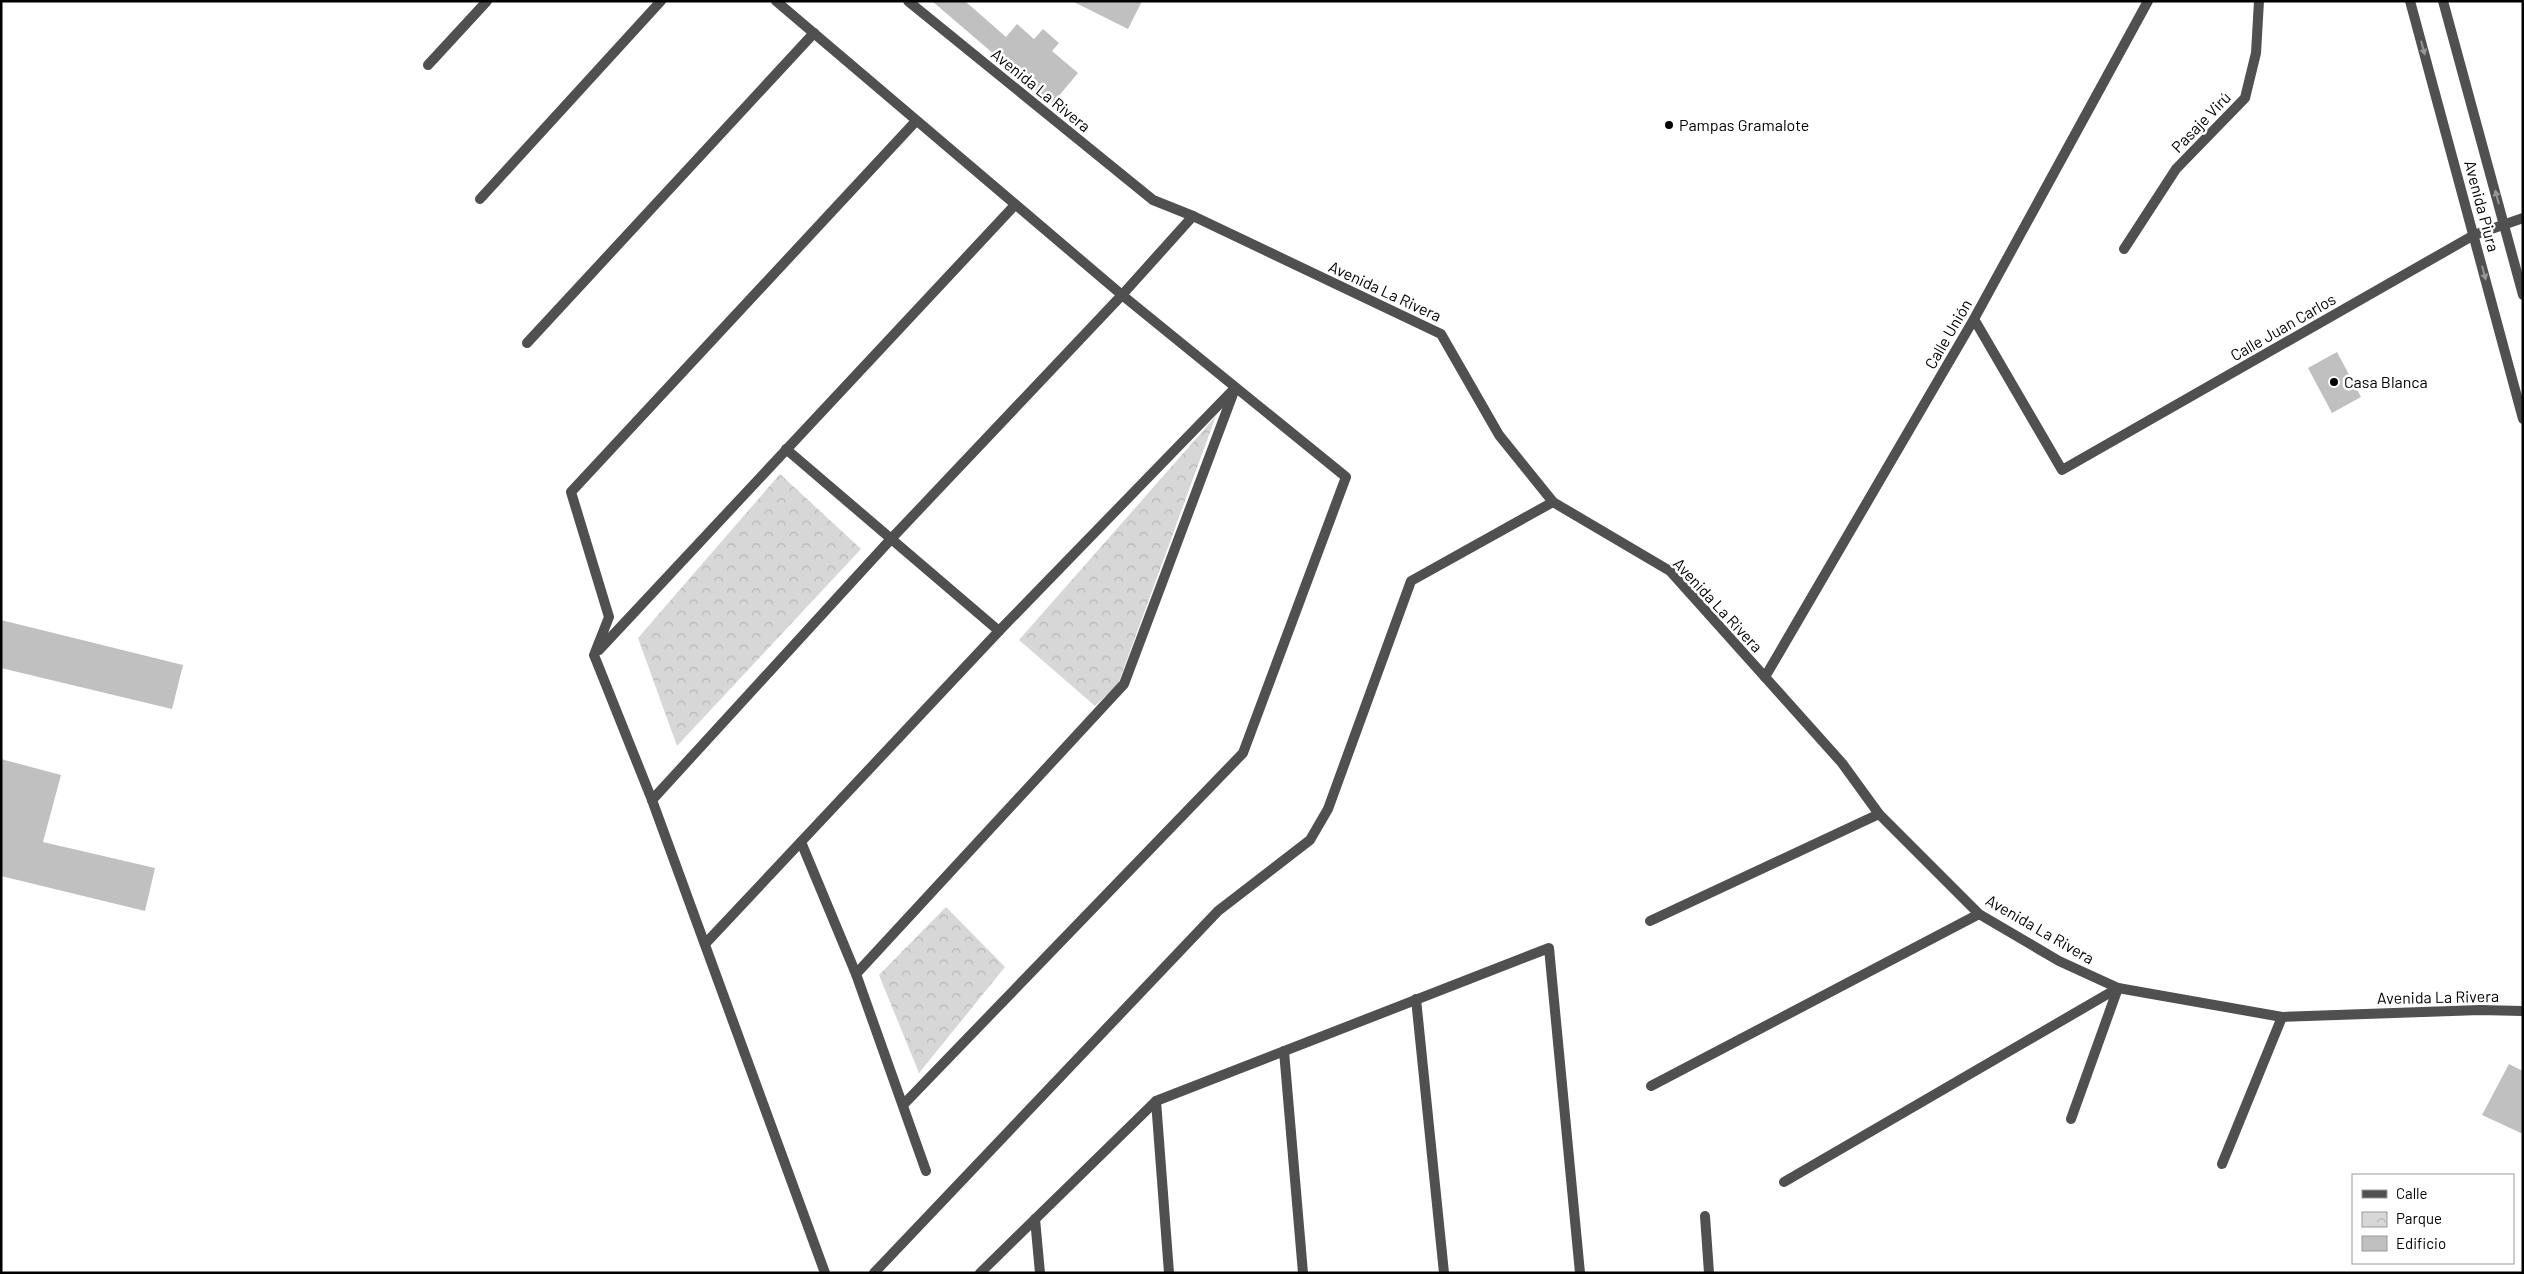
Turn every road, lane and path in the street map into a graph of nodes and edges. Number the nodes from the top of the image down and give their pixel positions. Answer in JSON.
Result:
{"nodes":[{"id":1,"x":487,"y":1,"type":"edge"},
{"id":2,"x":661,"y":1,"type":"edge"},
{"id":3,"x":776,"y":1,"type":"edge"},
{"id":4,"x":908,"y":1,"type":"edge"},
{"id":5,"x":2148,"y":1,"type":"edge"},
{"id":6,"x":2259,"y":1,"type":"edge"},
{"id":7,"x":2410,"y":1,"type":"edge"},
{"id":8,"x":2444,"y":1,"type":"edge"},
{"id":9,"x":814,"y":33,"type":"junction"},
{"id":10,"x":428,"y":65,"type":"dead end"},
{"id":11,"x":916,"y":121,"type":"junction"},
{"id":12,"x":480,"y":199,"type":"dead end"},
{"id":13,"x":1015,"y":205,"type":"junction"},
{"id":14,"x":1193,"y":216,"type":"junction"},
{"id":15,"x":2523,"y":218,"type":"edge"},
{"id":16,"x":2504,"y":224,"type":"junction"},
{"id":17,"x":2474,"y":235,"type":"junction"},
{"id":18,"x":2124,"y":249,"type":"dead end"},
{"id":19,"x":1122,"y":295,"type":"junction"},
{"id":20,"x":2523,"y":295,"type":"edge"},
{"id":21,"x":1974,"y":319,"type":"junction"},
{"id":22,"x":527,"y":343,"type":"dead end"},
{"id":23,"x":1235,"y":388,"type":"junction"},
{"id":24,"x":2523,"y":419,"type":"edge"},
{"id":25,"x":786,"y":449,"type":"junction"},
{"id":26,"x":1553,"y":502,"type":"junction"},
{"id":27,"x":891,"y":539,"type":"junction"},
{"id":28,"x":999,"y":631,"type":"junction"},
{"id":29,"x":594,"y":655,"type":"junction"},
{"id":30,"x":1765,"y":677,"type":"junction"},
{"id":31,"x":652,"y":800,"type":"junction"},
{"id":32,"x":1880,"y":814,"type":"junction"},
{"id":33,"x":801,"y":842,"type":"junction"},
{"id":34,"x":1979,"y":914,"type":"junction"},
{"id":35,"x":1650,"y":921,"type":"dead end"},
{"id":36,"x":705,"y":944,"type":"junction"},
{"id":37,"x":856,"y":974,"type":"junction"},
{"id":38,"x":2118,"y":988,"type":"junction"},
{"id":39,"x":1416,"y":1000,"type":"junction"},
{"id":40,"x":2523,"y":1012,"type":"edge"},
{"id":41,"x":2282,"y":1017,"type":"junction"},
{"id":42,"x":1284,"y":1051,"type":"junction"},
{"id":43,"x":1651,"y":1086,"type":"dead end"},
{"id":44,"x":1156,"y":1101,"type":"junction"},
{"id":45,"x":903,"y":1105,"type":"junction"},
{"id":46,"x":2071,"y":1119,"type":"dead end"},
{"id":47,"x":2222,"y":1164,"type":"dead end"},
{"id":48,"x":926,"y":1171,"type":"dead end"},
{"id":49,"x":1784,"y":1182,"type":"dead end"},
{"id":50,"x":1705,"y":1216,"type":"dead end"},
{"id":51,"x":1035,"y":1219,"type":"junction"},
{"id":52,"x":825,"y":1273,"type":"edge"},
{"id":53,"x":874,"y":1273,"type":"edge"},
{"id":54,"x":980,"y":1273,"type":"edge"},
{"id":55,"x":1040,"y":1273,"type":"edge"},
{"id":56,"x":1169,"y":1273,"type":"edge"},
{"id":57,"x":1303,"y":1273,"type":"edge"},
{"id":58,"x":1444,"y":1273,"type":"edge"},
{"id":59,"x":1580,"y":1273,"type":"edge"},
{"id":60,"x":1709,"y":1273,"type":"edge"}],
"edges":[{"from":1,"to":10,"type":"street"},
{"from":2,"to":12,"type":"street"},
{"from":3,"to":9,"type":"street"},
{"from":4,"to":14,"type":"street","name":"Avenida La Rivera"},
{"from":5,"to":21,"type":"street","name":"Calle Unión"},
{"from":6,"to":18,"type":"street","name":"Pasaje Virú"},
{"from":7,"to":17,"type":"street","name":"Avenida Piura","one_way":true},
{"from":16,"to":8,"type":"street","name":"Avenida Piura","one_way":true},
{"from":9,"to":11,"type":"street"},
{"from":9,"to":22,"type":"street"},
{"from":11,"to":13,"type":"street"},
{"from":11,"to":29,"type":"street"},
{"from":13,"to":19,"type":"street"},
{"from":13,"to":25,"type":"street"},
{"from":14,"to":19,"type":"street"},
{"from":14,"to":26,"type":"street","name":"Avenida La Rivera"},
{"from":15,"to":16,"type":"street","name":"Calle Juan Carlos"},
{"from":16,"to":17,"type":"street","name":"Calle Juan Carlos"},
{"from":16,"to":20,"type":"street","name":"Avenida Piura"},
{"from":17,"to":21,"type":"street","name":"Calle Juan Carlos"},
{"from":17,"to":24,"type":"street","name":"Avenida Piura","one_way":true},
{"from":19,"to":23,"type":"street"},
{"from":19,"to":27,"type":"street"},
{"from":21,"to":30,"type":"street","name":"Calle Unión"},
{"from":23,"to":28,"type":"street"},
{"from":23,"to":37,"type":"street"},
{"from":23,"to":45,"type":"street"},
{"from":25,"to":27,"type":"street"},
{"from":25,"to":29,"type":"street"},
{"from":26,"to":30,"type":"street","name":"Avenida La Rivera"},
{"from":26,"to":53,"type":"street"},
{"from":27,"to":28,"type":"street"},
{"from":27,"to":31,"type":"street"},
{"from":28,"to":33,"type":"street"},
{"from":29,"to":31,"type":"street"},
{"from":30,"to":32,"type":"street","name":"Avenida La Rivera"},
{"from":31,"to":36,"type":"street"},
{"from":32,"to":34,"type":"street","name":"Avenida La Rivera"},
{"from":32,"to":35,"type":"street"},
{"from":33,"to":36,"type":"street"},
{"from":33,"to":37,"type":"street"},
{"from":34,"to":38,"type":"street","name":"Avenida La Rivera"},
{"from":34,"to":43,"type":"street"},
{"from":36,"to":52,"type":"street"},
{"from":37,"to":45,"type":"street"},
{"from":38,"to":41,"type":"street","name":"Avenida La Rivera"},
{"from":38,"to":46,"type":"street"},
{"from":38,"to":49,"type":"street"},
{"from":39,"to":42,"type":"street"},
{"from":39,"to":58,"type":"street"},
{"from":39,"to":59,"type":"street"},
{"from":40,"to":41,"type":"street","name":"Avenida La Rivera"},
{"from":41,"to":47,"type":"street"},
{"from":42,"to":44,"type":"street"},
{"from":42,"to":57,"type":"street"},
{"from":44,"to":51,"type":"street"},
{"from":44,"to":56,"type":"street"},
{"from":45,"to":48,"type":"street"},
{"from":50,"to":60,"type":"street"},
{"from":51,"to":54,"type":"street"},
{"from":51,"to":55,"type":"street"}]}
